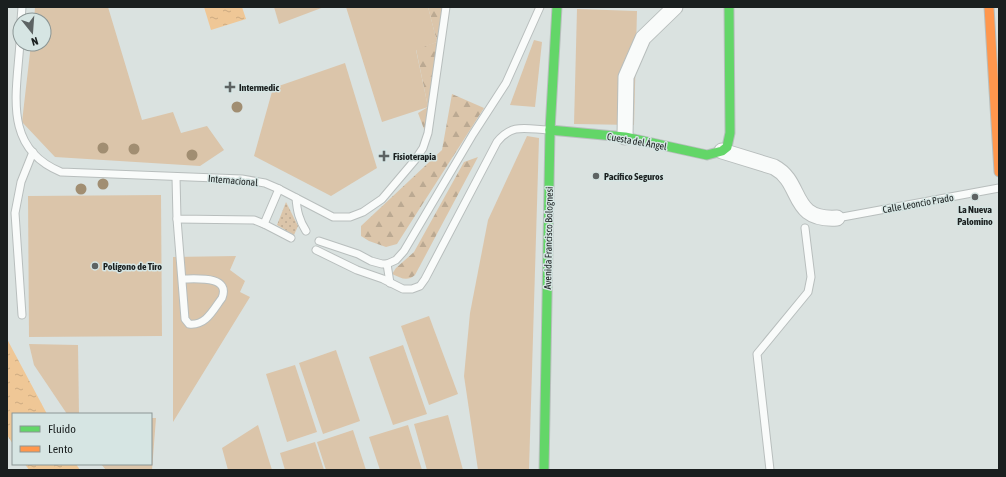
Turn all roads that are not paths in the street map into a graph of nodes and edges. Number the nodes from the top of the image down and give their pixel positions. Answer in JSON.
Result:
{"nodes":[{"id":1,"x":446,"y":7,"type":"edge"},
{"id":2,"x":540,"y":7,"type":"edge"},
{"id":3,"x":557,"y":7,"type":"edge"},
{"id":4,"x":675,"y":7,"type":"edge"},
{"id":5,"x":729,"y":7,"type":"edge"},
{"id":6,"x":989,"y":9,"type":"edge"},
{"id":7,"x":999,"y":11,"type":"edge"},
{"id":8,"x":19,"y":52,"type":"edge"},
{"id":9,"x":550,"y":130,"type":"junction"},
{"id":10,"x":625,"y":136,"type":"junction"},
{"id":11,"x":722,"y":151,"type":"junction"},
{"id":12,"x":33,"y":152,"type":"junction"},
{"id":13,"x":999,"y":172,"type":"edge"},
{"id":14,"x":176,"y":177,"type":"junction"},
{"id":15,"x":999,"y":188,"type":"edge"},
{"id":16,"x":279,"y":189,"type":"junction"},
{"id":17,"x":296,"y":198,"type":"junction"},
{"id":18,"x":837,"y":218,"type":"joint"},
{"id":19,"x":176,"y":219,"type":"junction"},
{"id":20,"x":264,"y":224,"type":"junction"},
{"id":21,"x":805,"y":228,"type":"dead end"},
{"id":22,"x":306,"y":231,"type":"dead end"},
{"id":23,"x":291,"y":238,"type":"dead end"},
{"id":24,"x":320,"y":241,"type":"dead end"},
{"id":25,"x":316,"y":250,"type":"dead end"},
{"id":26,"x":387,"y":264,"type":"junction"},
{"id":27,"x":182,"y":279,"type":"junction"},
{"id":28,"x":390,"y":283,"type":"junction"},
{"id":29,"x":22,"y":315,"type":"dead end"},
{"id":30,"x":544,"y":470,"type":"edge"},
{"id":31,"x":770,"y":470,"type":"edge"}],
"edges":[{"from":1,"to":17,"type":"lane","name":"Internacional"},
{"from":2,"to":26,"type":"lane"},
{"from":3,"to":9,"type":"street","name":"Avenida Francisco Bolognesi"},
{"from":4,"to":10,"type":"street"},
{"from":5,"to":11,"type":"street"},
{"from":6,"to":7,"type":"lane"},
{"from":6,"to":13,"type":"street"},
{"from":8,"to":12,"type":"lane","name":"Internacional"},
{"from":9,"to":10,"type":"street","name":"Cuesta del Ángel"},
{"from":9,"to":28,"type":"lane"},
{"from":9,"to":30,"type":"street","name":"Avenida Francisco Bolognesi"},
{"from":10,"to":11,"type":"street","name":"Cuesta del Ángel"},
{"from":11,"to":18,"type":"street"},
{"from":12,"to":14,"type":"lane","name":"Internacional"},
{"from":12,"to":29,"type":"lane"},
{"from":14,"to":16,"type":"lane","name":"Internacional"},
{"from":14,"to":19,"type":"lane"},
{"from":15,"to":18,"type":"lane","name":"Calle Leoncio Prado"},
{"from":16,"to":17,"type":"lane","name":"Internacional"},
{"from":16,"to":20,"type":"lane"},
{"from":17,"to":22,"type":"lane"},
{"from":19,"to":20,"type":"lane"},
{"from":19,"to":27,"type":"lane"},
{"from":20,"to":23,"type":"lane"},
{"from":21,"to":31,"type":"lane"},
{"from":24,"to":26,"type":"lane"},
{"from":25,"to":28,"type":"lane"},
{"from":26,"to":28,"type":"lane"},
{"from":27,"to":27,"type":"lane"}]}
